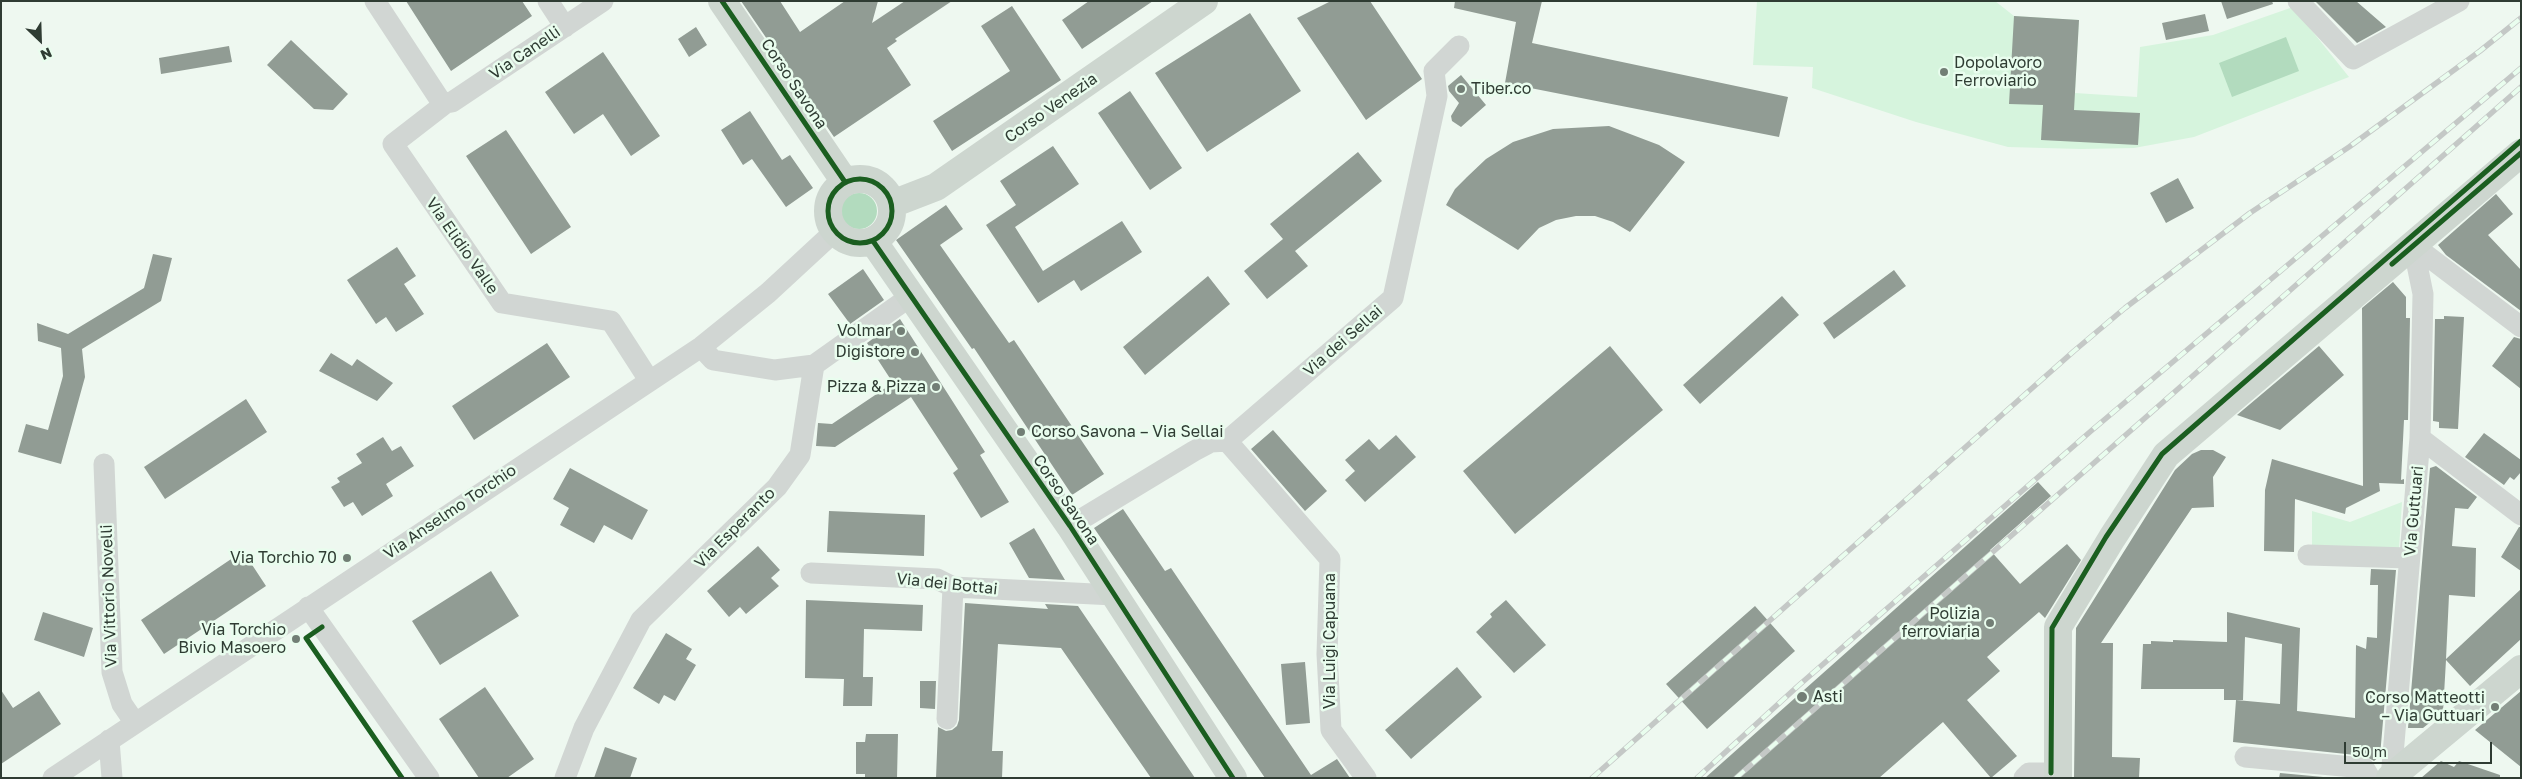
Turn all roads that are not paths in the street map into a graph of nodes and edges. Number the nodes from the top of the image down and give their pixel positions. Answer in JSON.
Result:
{"nodes":[{"id":1,"x":374,"y":1,"type":"edge"},
{"id":2,"x":548,"y":1,"type":"edge"},
{"id":3,"x":603,"y":1,"type":"edge"},
{"id":4,"x":722,"y":1,"type":"edge"},
{"id":5,"x":1204,"y":1,"type":"edge"},
{"id":6,"x":2298,"y":1,"type":"edge"},
{"id":7,"x":2459,"y":1,"type":"edge"},
{"id":8,"x":565,"y":27,"type":"junction"},
{"id":9,"x":1460,"y":46,"type":"dead end"},
{"id":10,"x":446,"y":103,"type":"junction"},
{"id":11,"x":2521,"y":153,"type":"edge"},
{"id":12,"x":844,"y":182,"type":"junction"},
{"id":13,"x":892,"y":204,"type":"junction"},
{"id":14,"x":834,"y":232,"type":"junction"},
{"id":15,"x":873,"y":241,"type":"junction"},
{"id":16,"x":2413,"y":245,"type":"junction"},
{"id":17,"x":911,"y":296,"type":"junction"},
{"id":18,"x":2521,"y":327,"type":"edge"},
{"id":19,"x":701,"y":347,"type":"junction"},
{"id":20,"x":814,"y":365,"type":"junction"},
{"id":21,"x":649,"y":380,"type":"junction"},
{"id":22,"x":2420,"y":438,"type":"junction"},
{"id":23,"x":1227,"y":441,"type":"junction"},
{"id":24,"x":104,"y":464,"type":"dead end"},
{"id":25,"x":2521,"y":515,"type":"edge"},
{"id":26,"x":1070,"y":526,"type":"junction"},
{"id":27,"x":2308,"y":555,"type":"dead end"},
{"id":28,"x":2409,"y":558,"type":"junction"},
{"id":29,"x":811,"y":574,"type":"dead end"},
{"id":30,"x":953,"y":587,"type":"junction"},
{"id":31,"x":1114,"y":595,"type":"junction"},
{"id":32,"x":308,"y":607,"type":"junction"},
{"id":33,"x":2521,"y":669,"type":"edge"},
{"id":34,"x":948,"y":720,"type":"dead end"},
{"id":35,"x":135,"y":723,"type":"junction"},
{"id":36,"x":109,"y":740,"type":"junction"},
{"id":37,"x":2245,"y":757,"type":"dead end"},
{"id":38,"x":2058,"y":776,"type":"edge"},
{"id":39,"x":2386,"y":777,"type":"edge"},
{"id":40,"x":53,"y":778,"type":"edge"},
{"id":41,"x":112,"y":778,"type":"edge"},
{"id":42,"x":429,"y":778,"type":"edge"},
{"id":43,"x":565,"y":778,"type":"edge"},
{"id":44,"x":1233,"y":778,"type":"edge"},
{"id":45,"x":1366,"y":778,"type":"edge"},
{"id":46,"x":2024,"y":778,"type":"edge"}],
"edges":[{"from":1,"to":10,"type":"street"},
{"from":2,"to":8,"type":"street"},
{"from":3,"to":8,"type":"street","name":"Via Canelli"},
{"from":4,"to":12,"type":"main road","name":"Corso Savona"},
{"from":5,"to":13,"type":"main road","name":"Corso Venezia"},
{"from":6,"to":7,"type":"street"},
{"from":8,"to":10,"type":"street","name":"Via Canelli"},
{"from":9,"to":23,"type":"street","name":"Via dei Sellai"},
{"from":10,"to":21,"type":"street","name":"Via Elidio Valle"},
{"from":11,"to":16,"type":"main road"},
{"from":12,"to":13,"type":"main road"},
{"from":12,"to":14,"type":"main road"},
{"from":13,"to":15,"type":"main road"},
{"from":14,"to":15,"type":"main road"},
{"from":14,"to":19,"type":"street","name":"Via Anselmo Torchio"},
{"from":15,"to":17,"type":"main road","name":"Corso Savona"},
{"from":16,"to":18,"type":"street"},
{"from":16,"to":22,"type":"street","name":"Via Guttuari"},
{"from":16,"to":38,"type":"main road"},
{"from":17,"to":20,"type":"street"},
{"from":17,"to":26,"type":"main road","name":"Corso Savona"},
{"from":19,"to":20,"type":"street"},
{"from":19,"to":21,"type":"street","name":"Via Anselmo Torchio"},
{"from":20,"to":43,"type":"street","name":"Via Esperanto"},
{"from":21,"to":32,"type":"street","name":"Via Anselmo Torchio"},
{"from":22,"to":25,"type":"street"},
{"from":22,"to":28,"type":"street","name":"Via Guttuari"},
{"from":23,"to":26,"type":"street","name":"Via dei Sellai"},
{"from":23,"to":45,"type":"street","name":"Via Luigi Capuana"},
{"from":24,"to":35,"type":"street","name":"Via Vittorio Novelli"},
{"from":26,"to":31,"type":"main road","name":"Corso Savona"},
{"from":27,"to":28,"type":"street"},
{"from":28,"to":39,"type":"street","name":"Via Guttuari"},
{"from":29,"to":30,"type":"street","name":"Via dei Bottai"},
{"from":30,"to":31,"type":"street","name":"Via dei Bottai"},
{"from":30,"to":34,"type":"street"},
{"from":31,"to":44,"type":"main road","name":"Corso Savona"},
{"from":32,"to":35,"type":"street","name":"Via Anselmo Torchio"},
{"from":32,"to":42,"type":"street"},
{"from":33,"to":39,"type":"main road"},
{"from":35,"to":36,"type":"street","name":"Via Anselmo Torchio"},
{"from":36,"to":40,"type":"street","name":"Via Anselmo Torchio"},
{"from":36,"to":41,"type":"street"},
{"from":37,"to":39,"type":"street"},
{"from":38,"to":46,"type":"street"}]}
